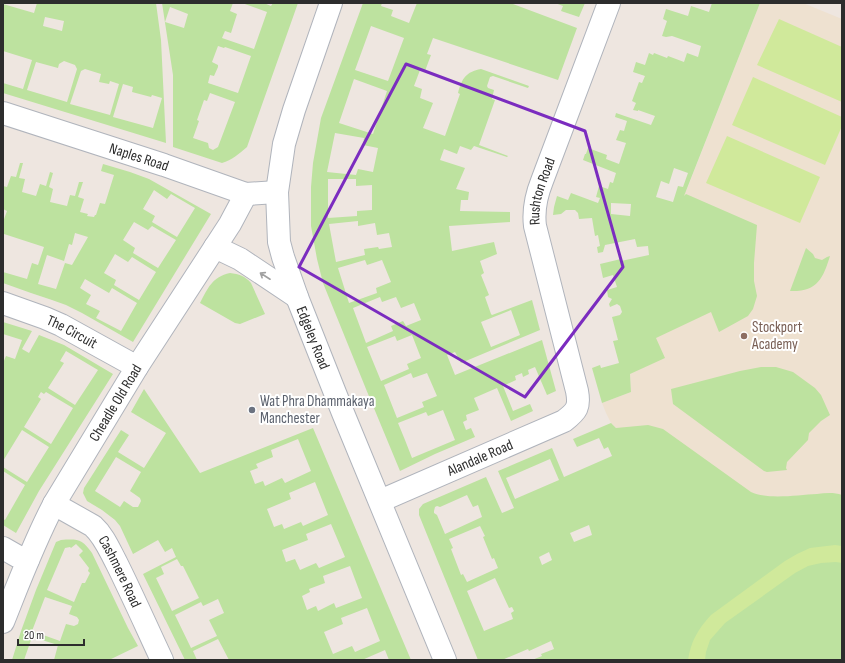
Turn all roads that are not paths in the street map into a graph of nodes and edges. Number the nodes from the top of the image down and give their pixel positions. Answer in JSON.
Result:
{"nodes":[{"id":1,"x":331,"y":3,"type":"edge"},
{"id":2,"x":609,"y":3,"type":"edge"},
{"id":3,"x":3,"y":113,"type":"edge"},
{"id":4,"x":277,"y":192,"type":"junction"},
{"id":5,"x":246,"y":194,"type":"junction"},
{"id":6,"x":215,"y":247,"type":"junction"},
{"id":7,"x":297,"y":297,"type":"junction"},
{"id":8,"x":3,"y":303,"type":"edge"},
{"id":9,"x":137,"y":367,"type":"junction"},
{"id":10,"x":577,"y":409,"type":"joint"},
{"id":11,"x":380,"y":501,"type":"junction"},
{"id":12,"x":54,"y":504,"type":"junction"},
{"id":13,"x":3,"y":548,"type":"edge"},
{"id":14,"x":28,"y":560,"type":"junction"},
{"id":15,"x":3,"y":622,"type":"edge"},
{"id":16,"x":162,"y":660,"type":"edge"},
{"id":17,"x":445,"y":660,"type":"edge"}],
"edges":[{"from":1,"to":4,"type":"street","name":"Edgeley Road"},
{"from":2,"to":10,"type":"street","name":"Rushton Road"},
{"from":3,"to":5,"type":"street","name":"Naples Road"},
{"from":4,"to":5,"type":"street","name":"Naples Road"},
{"from":4,"to":7,"type":"street","name":"Edgeley Road"},
{"from":5,"to":6,"type":"street","name":"Cheadle Old Road"},
{"from":7,"to":6,"type":"street","one_way":true},
{"from":6,"to":9,"type":"street","name":"Cheadle Old Road"},
{"from":7,"to":11,"type":"street","name":"Edgeley Road"},
{"from":8,"to":9,"type":"street","name":"The Circuit"},
{"from":9,"to":12,"type":"street","name":"Cheadle Old Road"},
{"from":10,"to":11,"type":"street","name":"Alandale Road"},
{"from":11,"to":17,"type":"street","name":"Edgeley Road"},
{"from":12,"to":14,"type":"street","name":"Cheadle Old Road"},
{"from":12,"to":16,"type":"street","name":"Cashmere Road"},
{"from":13,"to":14,"type":"street"},
{"from":14,"to":15,"type":"street","name":"Cheadle Old Road"}]}
